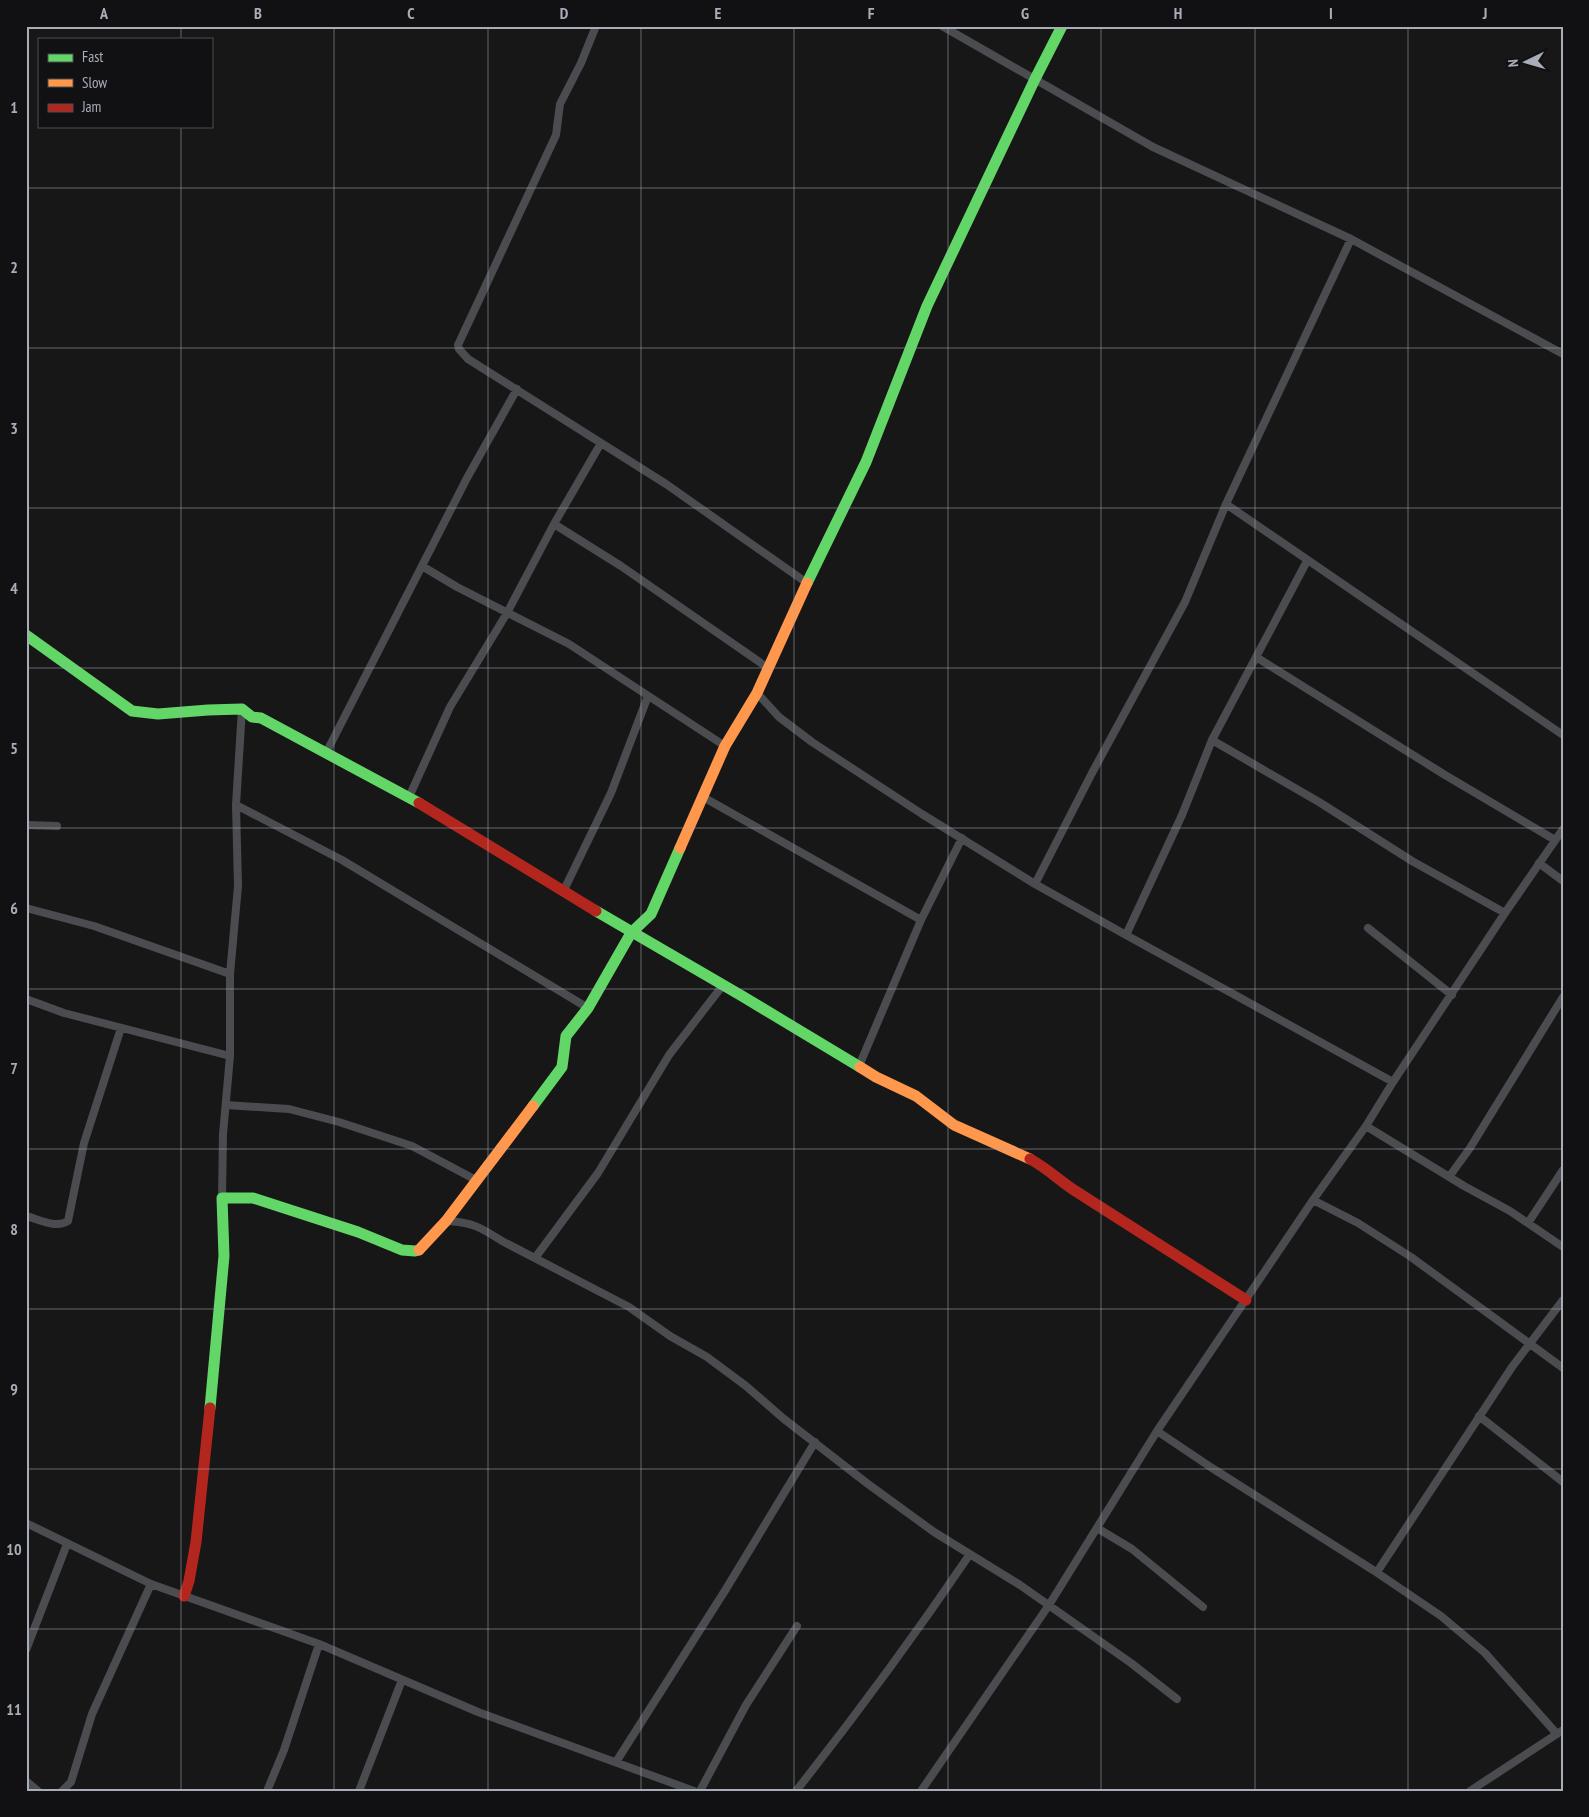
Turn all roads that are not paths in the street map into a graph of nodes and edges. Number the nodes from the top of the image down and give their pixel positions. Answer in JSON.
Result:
{"nodes":[{"id":1,"x":596,"y":26,"type":"edge"},
{"id":2,"x":942,"y":26,"type":"edge"},
{"id":3,"x":1062,"y":26,"type":"edge"},
{"id":4,"x":1035,"y":79,"type":"junction"},
{"id":5,"x":1351,"y":239,"type":"junction"},
{"id":6,"x":1563,"y":354,"type":"edge"},
{"id":7,"x":517,"y":389,"type":"junction"},
{"id":8,"x":601,"y":443,"type":"junction"},
{"id":9,"x":1226,"y":504,"type":"junction"},
{"id":10,"x":554,"y":524,"type":"junction"},
{"id":11,"x":1307,"y":561,"type":"junction"},
{"id":12,"x":422,"y":566,"type":"junction"},
{"id":13,"x":807,"y":583,"type":"junction"},
{"id":14,"x":507,"y":613,"type":"junction"},
{"id":15,"x":26,"y":636,"type":"edge"},
{"id":16,"x":1256,"y":657,"type":"junction"},
{"id":17,"x":768,"y":668,"type":"junction"},
{"id":18,"x":757,"y":693,"type":"junction"},
{"id":19,"x":648,"y":696,"type":"junction"},
{"id":20,"x":242,"y":709,"type":"junction"},
{"id":21,"x":1563,"y":735,"type":"edge"},
{"id":22,"x":1212,"y":740,"type":"junction"},
{"id":23,"x":725,"y":746,"type":"junction"},
{"id":24,"x":326,"y":753,"type":"junction"},
{"id":25,"x":409,"y":797,"type":"junction"},
{"id":26,"x":702,"y":797,"type":"junction"},
{"id":27,"x":236,"y":805,"type":"junction"},
{"id":28,"x":26,"y":825,"type":"edge"},
{"id":29,"x":57,"y":826,"type":"dead end"},
{"id":30,"x":1563,"y":829,"type":"edge"},
{"id":31,"x":962,"y":838,"type":"junction"},
{"id":32,"x":1555,"y":840,"type":"junction"},
{"id":33,"x":1539,"y":863,"type":"junction"},
{"id":34,"x":1563,"y":881,"type":"edge"},
{"id":35,"x":1035,"y":884,"type":"junction"},
{"id":36,"x":563,"y":892,"type":"junction"},
{"id":37,"x":26,"y":908,"type":"edge"},
{"id":38,"x":1505,"y":913,"type":"junction"},
{"id":39,"x":921,"y":920,"type":"junction"},
{"id":40,"x":1368,"y":928,"type":"dead end"},
{"id":41,"x":631,"y":933,"type":"junction"},
{"id":42,"x":1126,"y":935,"type":"junction"},
{"id":43,"x":230,"y":974,"type":"junction"},
{"id":44,"x":723,"y":985,"type":"junction"},
{"id":45,"x":1452,"y":995,"type":"junction"},
{"id":46,"x":1563,"y":997,"type":"edge"},
{"id":47,"x":26,"y":999,"type":"edge"},
{"id":48,"x":588,"y":1008,"type":"junction"},
{"id":49,"x":121,"y":1028,"type":"junction"},
{"id":50,"x":230,"y":1056,"type":"junction"},
{"id":51,"x":859,"y":1066,"type":"junction"},
{"id":52,"x":1393,"y":1082,"type":"junction"},
{"id":53,"x":226,"y":1104,"type":"junction"},
{"id":54,"x":1366,"y":1126,"type":"junction"},
{"id":55,"x":1563,"y":1170,"type":"edge"},
{"id":56,"x":1449,"y":1177,"type":"junction"},
{"id":57,"x":476,"y":1180,"type":"junction"},
{"id":58,"x":222,"y":1198,"type":"junction"},
{"id":59,"x":1313,"y":1200,"type":"junction"},
{"id":60,"x":26,"y":1216,"type":"edge"},
{"id":61,"x":446,"y":1221,"type":"junction"},
{"id":62,"x":1528,"y":1223,"type":"junction"},
{"id":63,"x":1563,"y":1247,"type":"edge"},
{"id":64,"x":535,"y":1258,"type":"junction"},
{"id":65,"x":1246,"y":1300,"type":"junction"},
{"id":66,"x":1563,"y":1300,"type":"edge"},
{"id":67,"x":1528,"y":1343,"type":"junction"},
{"id":68,"x":1563,"y":1368,"type":"edge"},
{"id":69,"x":1479,"y":1416,"type":"junction"},
{"id":70,"x":1157,"y":1431,"type":"junction"},
{"id":71,"x":815,"y":1442,"type":"junction"},
{"id":72,"x":1563,"y":1482,"type":"edge"},
{"id":73,"x":26,"y":1523,"type":"edge"},
{"id":74,"x":1097,"y":1528,"type":"junction"},
{"id":75,"x":67,"y":1544,"type":"junction"},
{"id":76,"x":970,"y":1554,"type":"junction"},
{"id":77,"x":1376,"y":1572,"type":"junction"},
{"id":78,"x":150,"y":1584,"type":"junction"},
{"id":79,"x":184,"y":1596,"type":"junction"},
{"id":80,"x":1049,"y":1606,"type":"junction"},
{"id":81,"x":1203,"y":1607,"type":"dead end"},
{"id":82,"x":798,"y":1626,"type":"dead end"},
{"id":83,"x":319,"y":1644,"type":"junction"},
{"id":84,"x":26,"y":1650,"type":"edge"},
{"id":85,"x":402,"y":1680,"type":"junction"},
{"id":86,"x":1177,"y":1699,"type":"dead end"},
{"id":87,"x":1560,"y":1732,"type":"edge"},
{"id":88,"x":616,"y":1762,"type":"junction"},
{"id":89,"x":26,"y":1781,"type":"edge"},
{"id":90,"x":38,"y":1791,"type":"edge"},
{"id":91,"x":62,"y":1791,"type":"edge"},
{"id":92,"x":267,"y":1791,"type":"edge"},
{"id":93,"x":359,"y":1791,"type":"edge"},
{"id":94,"x":694,"y":1791,"type":"edge"},
{"id":95,"x":700,"y":1791,"type":"edge"},
{"id":96,"x":796,"y":1791,"type":"edge"},
{"id":97,"x":921,"y":1791,"type":"edge"},
{"id":98,"x":1470,"y":1791,"type":"edge"}],
"edges":[{"from":1,"to":7,"type":"street"},
{"from":2,"to":4,"type":"street"},
{"from":3,"to":4,"type":"street"},
{"from":4,"to":5,"type":"street"},
{"from":4,"to":13,"type":"street"},
{"from":5,"to":6,"type":"street"},
{"from":5,"to":9,"type":"street"},
{"from":7,"to":8,"type":"street"},
{"from":7,"to":12,"type":"street"},
{"from":8,"to":10,"type":"street"},
{"from":8,"to":13,"type":"street"},
{"from":9,"to":11,"type":"street"},
{"from":9,"to":35,"type":"street"},
{"from":10,"to":14,"type":"street"},
{"from":10,"to":17,"type":"street"},
{"from":11,"to":16,"type":"street"},
{"from":11,"to":21,"type":"street"},
{"from":12,"to":14,"type":"street"},
{"from":12,"to":24,"type":"street"},
{"from":13,"to":17,"type":"street"},
{"from":14,"to":19,"type":"street"},
{"from":14,"to":25,"type":"street"},
{"from":15,"to":20,"type":"street"},
{"from":16,"to":22,"type":"street"},
{"from":16,"to":32,"type":"street"},
{"from":17,"to":18,"type":"street"},
{"from":18,"to":23,"type":"street"},
{"from":18,"to":31,"type":"street"},
{"from":19,"to":23,"type":"street"},
{"from":19,"to":36,"type":"street"},
{"from":20,"to":24,"type":"street"},
{"from":20,"to":27,"type":"street"},
{"from":22,"to":38,"type":"street"},
{"from":22,"to":42,"type":"street"},
{"from":23,"to":26,"type":"street"},
{"from":24,"to":25,"type":"street"},
{"from":25,"to":36,"type":"street"},
{"from":26,"to":39,"type":"street"},
{"from":26,"to":41,"type":"street"},
{"from":27,"to":43,"type":"street"},
{"from":27,"to":48,"type":"street"},
{"from":28,"to":29,"type":"street"},
{"from":30,"to":32,"type":"street"},
{"from":31,"to":35,"type":"street"},
{"from":31,"to":39,"type":"street"},
{"from":32,"to":33,"type":"street"},
{"from":33,"to":34,"type":"street"},
{"from":33,"to":38,"type":"street"},
{"from":35,"to":42,"type":"street"},
{"from":36,"to":41,"type":"street"},
{"from":37,"to":43,"type":"street"},
{"from":38,"to":45,"type":"street"},
{"from":39,"to":51,"type":"street"},
{"from":40,"to":45,"type":"street"},
{"from":41,"to":44,"type":"street"},
{"from":41,"to":48,"type":"street"},
{"from":42,"to":52,"type":"street"},
{"from":43,"to":50,"type":"street"},
{"from":44,"to":51,"type":"street"},
{"from":44,"to":64,"type":"street"},
{"from":45,"to":52,"type":"street"},
{"from":46,"to":56,"type":"street"},
{"from":47,"to":49,"type":"street"},
{"from":48,"to":57,"type":"street"},
{"from":49,"to":50,"type":"street"},
{"from":49,"to":60,"type":"street"},
{"from":50,"to":53,"type":"street"},
{"from":51,"to":65,"type":"street"},
{"from":52,"to":54,"type":"street"},
{"from":53,"to":57,"type":"street"},
{"from":53,"to":58,"type":"street"},
{"from":54,"to":56,"type":"street"},
{"from":54,"to":59,"type":"street"},
{"from":55,"to":62,"type":"street"},
{"from":56,"to":62,"type":"street"},
{"from":57,"to":61,"type":"street"},
{"from":58,"to":61,"type":"street"},
{"from":58,"to":79,"type":"street"},
{"from":59,"to":65,"type":"street"},
{"from":59,"to":67,"type":"street"},
{"from":61,"to":64,"type":"street"},
{"from":62,"to":63,"type":"street"},
{"from":64,"to":71,"type":"street"},
{"from":65,"to":70,"type":"street"},
{"from":66,"to":67,"type":"street"},
{"from":67,"to":68,"type":"street"},
{"from":67,"to":69,"type":"street"},
{"from":69,"to":72,"type":"street"},
{"from":69,"to":77,"type":"street"},
{"from":70,"to":74,"type":"street"},
{"from":70,"to":77,"type":"street"},
{"from":71,"to":76,"type":"street"},
{"from":71,"to":88,"type":"street"},
{"from":73,"to":75,"type":"street"},
{"from":74,"to":80,"type":"street"},
{"from":74,"to":81,"type":"street"},
{"from":75,"to":78,"type":"street"},
{"from":75,"to":84,"type":"street"},
{"from":76,"to":80,"type":"street"},
{"from":76,"to":96,"type":"street"},
{"from":77,"to":87,"type":"street"},
{"from":78,"to":79,"type":"street"},
{"from":78,"to":91,"type":"street"},
{"from":79,"to":83,"type":"street"},
{"from":80,"to":86,"type":"street"},
{"from":80,"to":97,"type":"street"},
{"from":82,"to":95,"type":"street"},
{"from":83,"to":85,"type":"street"},
{"from":83,"to":92,"type":"street"},
{"from":85,"to":88,"type":"street"},
{"from":85,"to":93,"type":"street"},
{"from":87,"to":98,"type":"street"},
{"from":88,"to":94,"type":"street"},
{"from":89,"to":90,"type":"street"}]}
